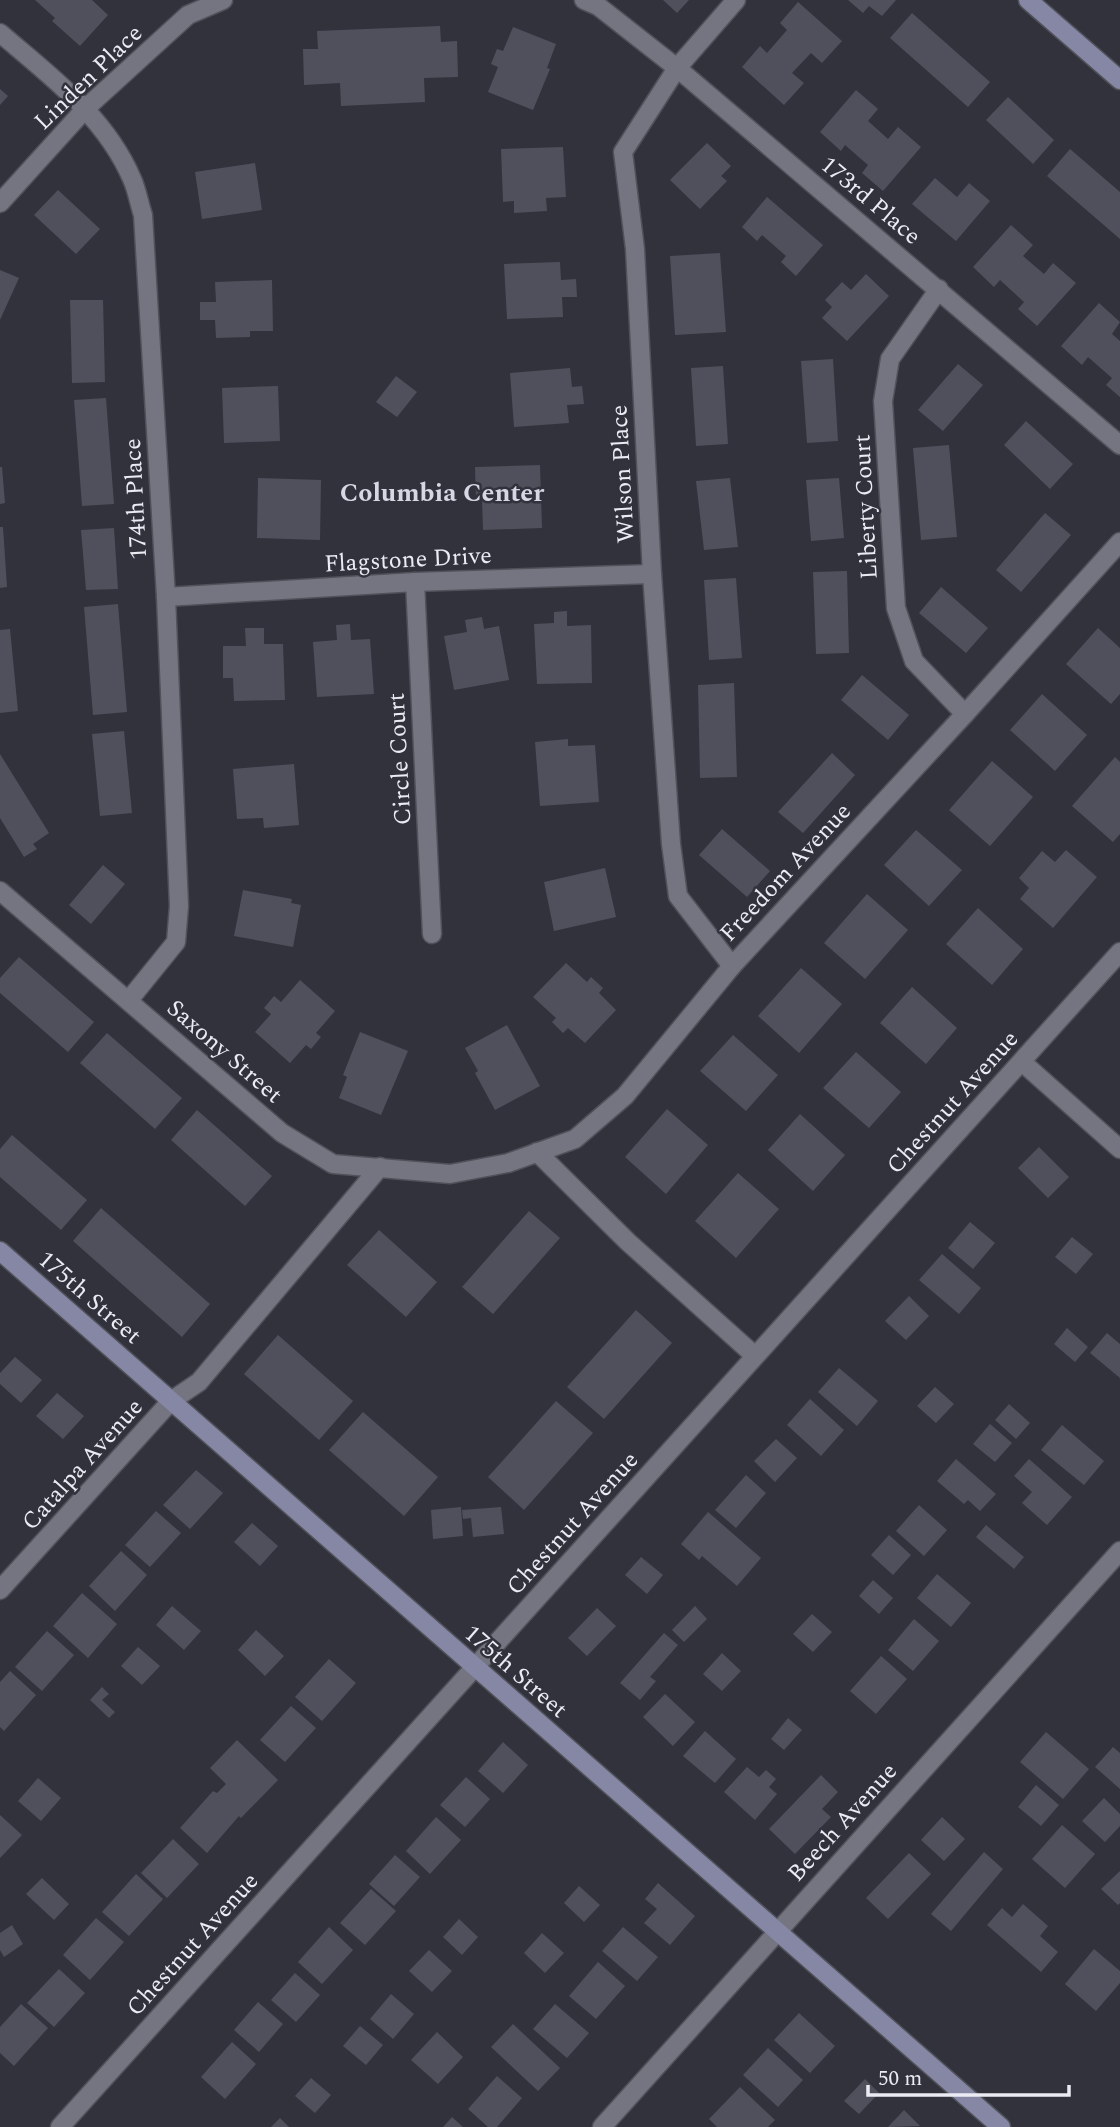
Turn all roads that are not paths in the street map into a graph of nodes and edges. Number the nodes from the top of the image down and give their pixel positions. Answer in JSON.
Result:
{"nodes":[{"id":1,"x":223,"y":0,"type":"edge"},
{"id":2,"x":584,"y":0,"type":"edge"},
{"id":3,"x":736,"y":0,"type":"edge"},
{"id":4,"x":1028,"y":0,"type":"edge"},
{"id":5,"x":0,"y":33,"type":"edge"},
{"id":6,"x":677,"y":68,"type":"junction"},
{"id":7,"x":1120,"y":80,"type":"edge"},
{"id":8,"x":86,"y":108,"type":"junction"},
{"id":9,"x":0,"y":203,"type":"edge"},
{"id":10,"x":939,"y":289,"type":"junction"},
{"id":11,"x":1120,"y":444,"type":"edge"},
{"id":12,"x":1120,"y":542,"type":"edge"},
{"id":13,"x":652,"y":574,"type":"junction"},
{"id":14,"x":415,"y":582,"type":"junction"},
{"id":15,"x":166,"y":597,"type":"junction"},
{"id":16,"x":965,"y":714,"type":"junction"},
{"id":17,"x":0,"y":891,"type":"edge"},
{"id":18,"x":432,"y":934,"type":"dead end"},
{"id":19,"x":1120,"y":951,"type":"edge"},
{"id":20,"x":732,"y":966,"type":"junction"},
{"id":21,"x":128,"y":1000,"type":"junction"},
{"id":22,"x":1022,"y":1062,"type":"junction"},
{"id":23,"x":1120,"y":1149,"type":"edge"},
{"id":24,"x":537,"y":1152,"type":"junction"},
{"id":25,"x":380,"y":1167,"type":"junction"},
{"id":26,"x":450,"y":1174,"type":"joint"},
{"id":27,"x":0,"y":1251,"type":"edge"},
{"id":28,"x":754,"y":1355,"type":"junction"},
{"id":29,"x":171,"y":1401,"type":"junction"},
{"id":30,"x":1120,"y":1551,"type":"edge"},
{"id":31,"x":0,"y":1591,"type":"edge"},
{"id":32,"x":473,"y":1667,"type":"junction"},
{"id":33,"x":778,"y":1930,"type":"junction"},
{"id":34,"x":60,"y":2127,"type":"edge"},
{"id":35,"x":602,"y":2127,"type":"edge"},
{"id":36,"x":1001,"y":2127,"type":"edge"}],
"edges":[{"from":1,"to":8,"type":"street","name":"Linden Place"},
{"from":2,"to":6,"type":"street","name":"173rd Place"},
{"from":3,"to":6,"type":"street","name":"Wilson Place"},
{"from":4,"to":7,"type":"street"},
{"from":5,"to":8,"type":"street","name":"174th Place"},
{"from":6,"to":10,"type":"street","name":"173rd Place"},
{"from":6,"to":13,"type":"street","name":"Wilson Place"},
{"from":8,"to":9,"type":"street","name":"Linden Place"},
{"from":8,"to":15,"type":"street","name":"174th Place"},
{"from":10,"to":11,"type":"street","name":"173rd Place"},
{"from":10,"to":16,"type":"street","name":"Liberty Court"},
{"from":12,"to":16,"type":"street","name":"Freedom Avenue"},
{"from":13,"to":14,"type":"street","name":"Flagstone Drive"},
{"from":13,"to":20,"type":"street","name":"Wilson Place"},
{"from":14,"to":15,"type":"street","name":"Flagstone Drive"},
{"from":14,"to":18,"type":"street","name":"Circle Court"},
{"from":15,"to":21,"type":"street","name":"174th Place"},
{"from":16,"to":20,"type":"street","name":"Freedom Avenue"},
{"from":17,"to":21,"type":"street","name":"Saxony Street"},
{"from":19,"to":22,"type":"street","name":"Chestnut Avenue"},
{"from":20,"to":24,"type":"street","name":"Freedom Avenue"},
{"from":21,"to":25,"type":"street","name":"Saxony Street"},
{"from":22,"to":23,"type":"street"},
{"from":22,"to":28,"type":"street","name":"Chestnut Avenue"},
{"from":24,"to":26,"type":"street","name":"Freedom Avenue"},
{"from":24,"to":28,"type":"street"},
{"from":25,"to":26,"type":"street","name":"Saxony Street"},
{"from":25,"to":29,"type":"street","name":"Catalpa Avenue"},
{"from":27,"to":29,"type":"street","name":"175th Street"},
{"from":28,"to":32,"type":"street","name":"Chestnut Avenue"},
{"from":29,"to":31,"type":"street","name":"Catalpa Avenue"},
{"from":29,"to":32,"type":"street","name":"175th Street"},
{"from":30,"to":33,"type":"street","name":"Beech Avenue"},
{"from":32,"to":33,"type":"street","name":"175th Street"},
{"from":32,"to":34,"type":"street","name":"Chestnut Avenue"},
{"from":33,"to":35,"type":"street","name":"Beech Avenue"},
{"from":33,"to":36,"type":"street","name":"175th Street"}]}
